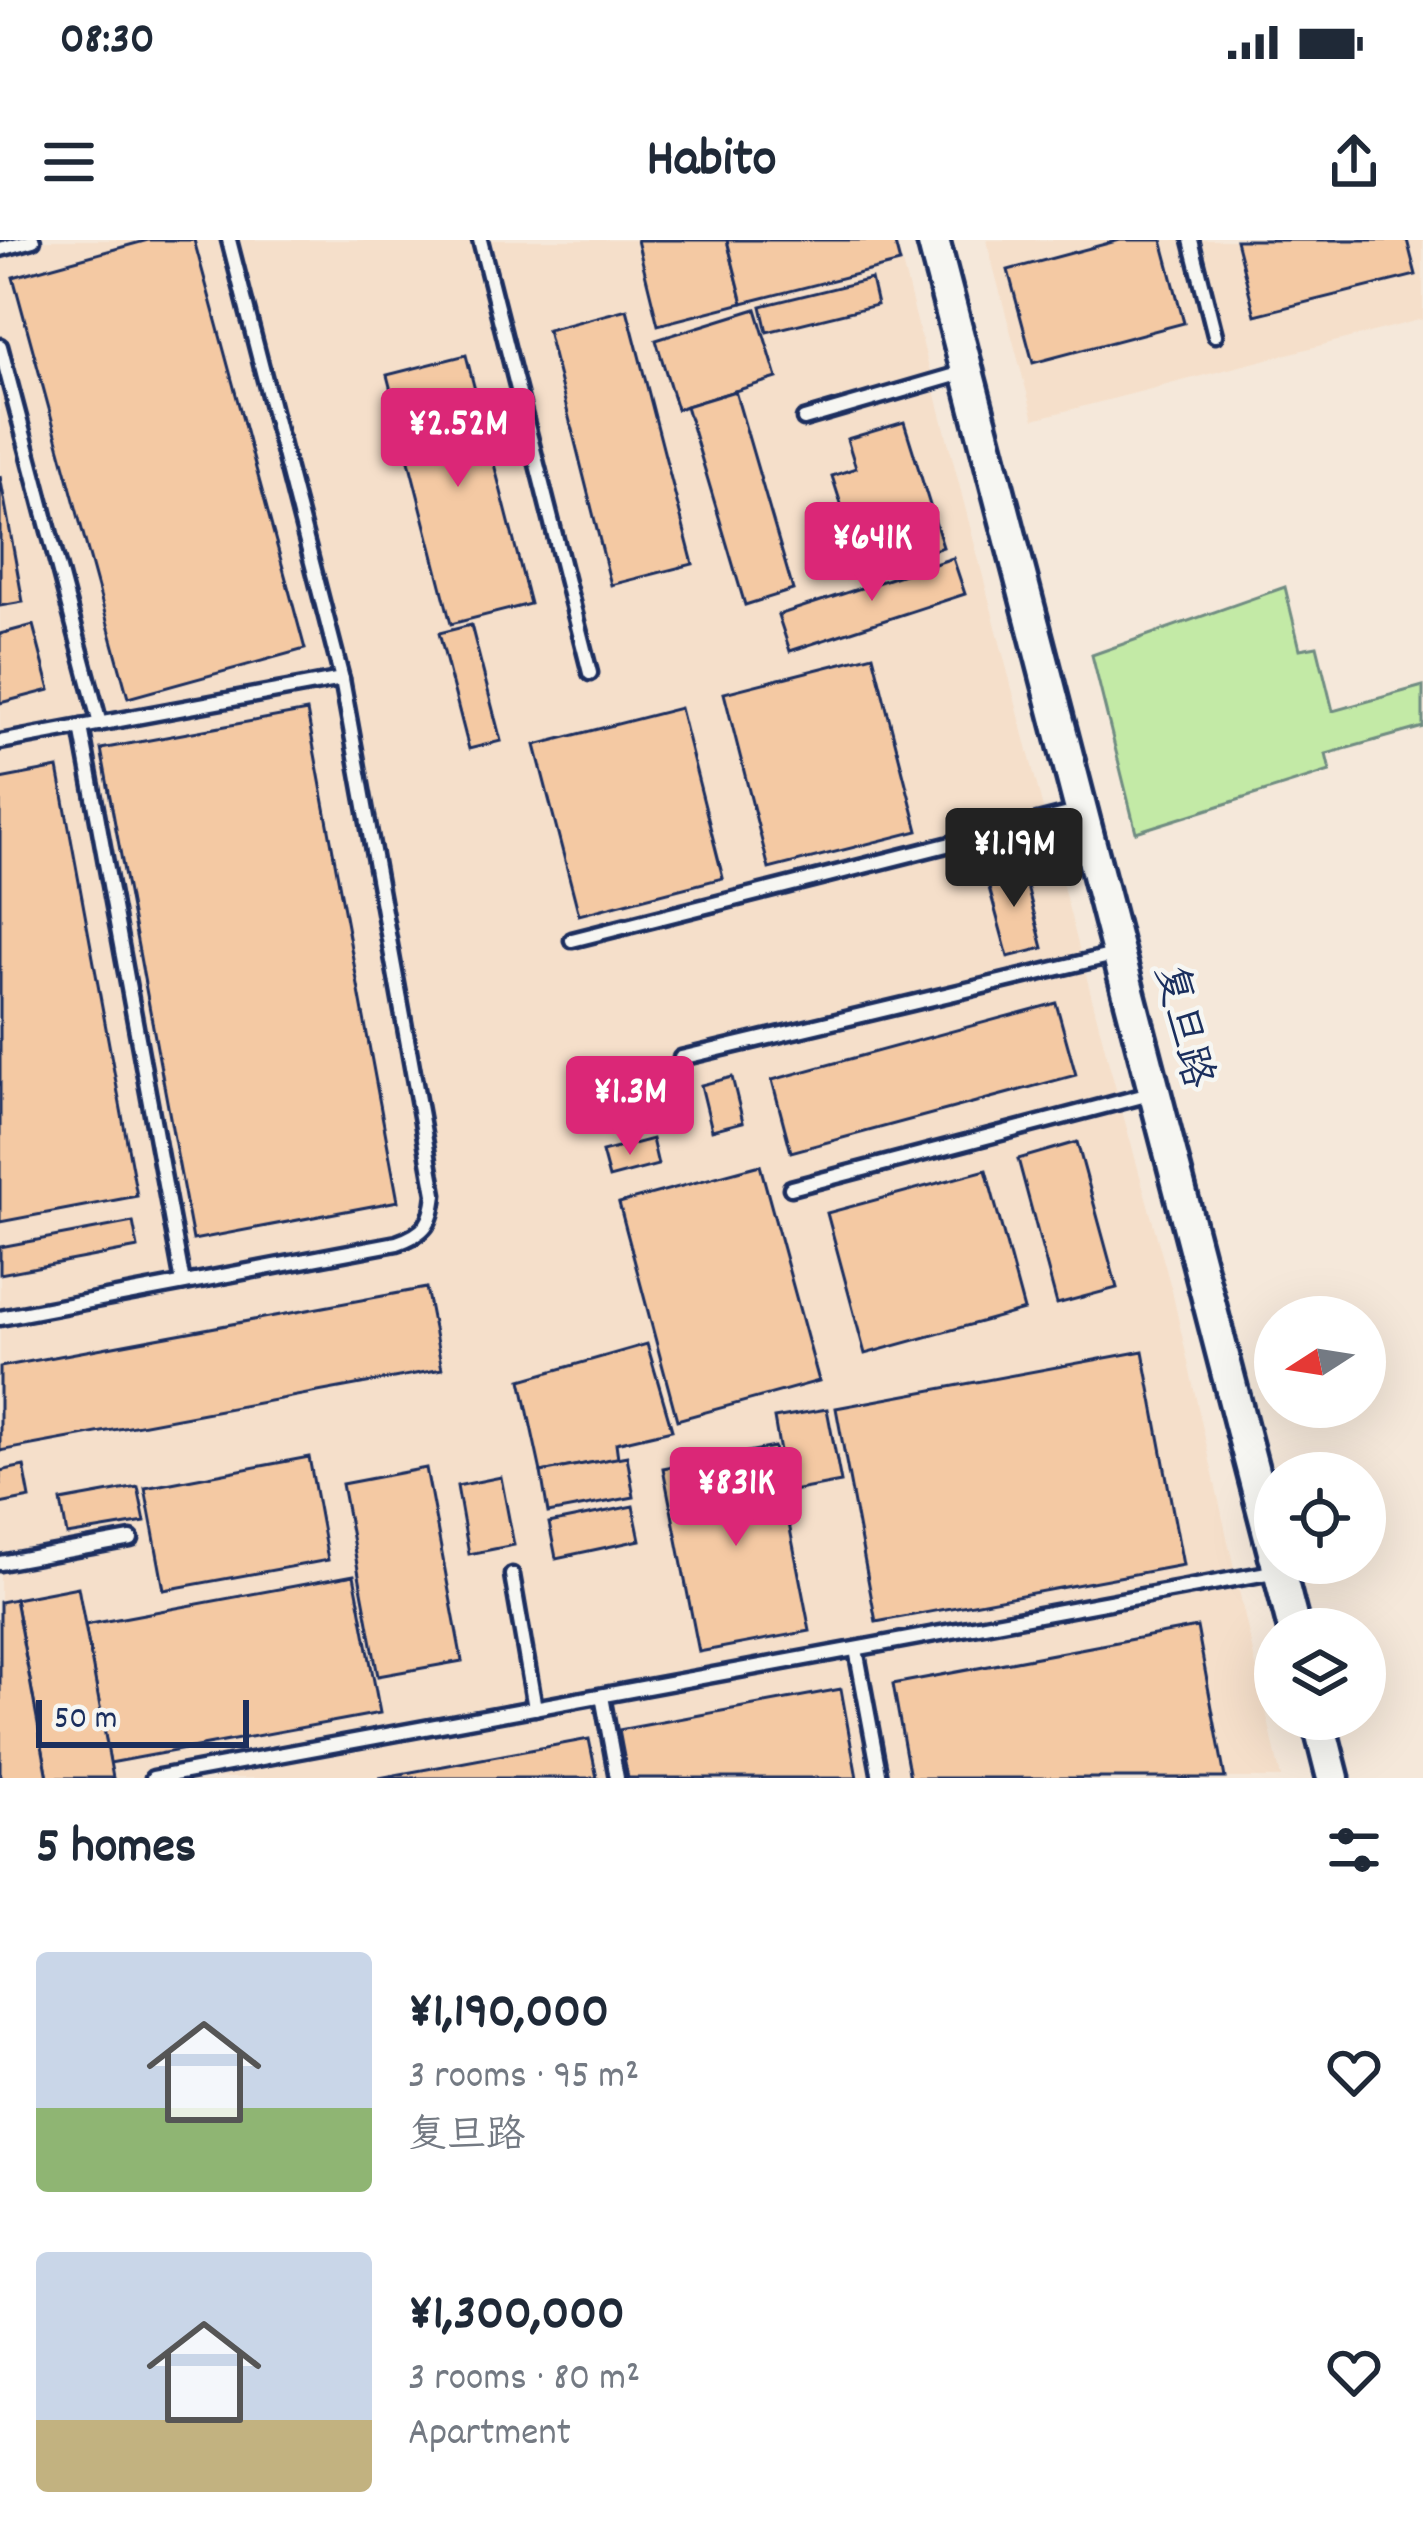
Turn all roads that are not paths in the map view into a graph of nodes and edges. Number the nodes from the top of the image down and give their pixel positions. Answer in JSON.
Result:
{"nodes":[{"id":1,"x":33,"y":240,"type":"edge"},
{"id":2,"x":229,"y":240,"type":"edge"},
{"id":3,"x":480,"y":240,"type":"edge"},
{"id":4,"x":933,"y":240,"type":"edge"},
{"id":5,"x":1191,"y":240,"type":"edge"},
{"id":6,"x":0,"y":249,"type":"edge"},
{"id":7,"x":1215,"y":335,"type":"dead end"},
{"id":8,"x":0,"y":346,"type":"edge"},
{"id":9,"x":967,"y":372,"type":"junction"},
{"id":10,"x":804,"y":419,"type":"dead end"},
{"id":11,"x":590,"y":673,"type":"dead end"},
{"id":12,"x":342,"y":679,"type":"junction"},
{"id":13,"x":100,"y":724,"type":"junction"},
{"id":14,"x":81,"y":727,"type":"junction"},
{"id":15,"x":0,"y":742,"type":"edge"},
{"id":16,"x":1081,"y":811,"type":"junction"},
{"id":17,"x":572,"y":940,"type":"dead end"},
{"id":18,"x":1118,"y":954,"type":"junction"},
{"id":19,"x":681,"y":1058,"type":"dead end"},
{"id":20,"x":1154,"y":1093,"type":"junction"},
{"id":21,"x":791,"y":1188,"type":"dead end"},
{"id":22,"x":183,"y":1283,"type":"junction"},
{"id":23,"x":0,"y":1318,"type":"edge"},
{"id":24,"x":1254,"y":1475,"type":"edge"},
{"id":25,"x":131,"y":1539,"type":"dead end"},
{"id":26,"x":0,"y":1563,"type":"edge"},
{"id":27,"x":1254,"y":1568,"type":"edge"},
{"id":28,"x":512,"y":1575,"type":"dead end"},
{"id":29,"x":856,"y":1648,"type":"junction"},
{"id":30,"x":602,"y":1696,"type":"junction"},
{"id":31,"x":535,"y":1708,"type":"junction"},
{"id":32,"x":1324,"y":1740,"type":"edge"},
{"id":33,"x":153,"y":1778,"type":"edge"},
{"id":34,"x":616,"y":1778,"type":"edge"},
{"id":35,"x":880,"y":1778,"type":"edge"},
{"id":36,"x":1334,"y":1778,"type":"edge"}],
"edges":[{"from":1,"to":6,"type":"lane"},
{"from":2,"to":12,"type":"lane"},
{"from":3,"to":11,"type":"lane"},
{"from":4,"to":9,"type":"street","name":"复旦路"},
{"from":5,"to":7,"type":"lane"},
{"from":8,"to":13,"type":"lane"},
{"from":9,"to":10,"type":"lane"},
{"from":9,"to":16,"type":"street","name":"复旦路"},
{"from":12,"to":13,"type":"lane"},
{"from":12,"to":22,"type":"lane"},
{"from":13,"to":14,"type":"lane"},
{"from":14,"to":15,"type":"lane"},
{"from":14,"to":22,"type":"lane"},
{"from":16,"to":17,"type":"lane"},
{"from":16,"to":18,"type":"street","name":"复旦路"},
{"from":18,"to":19,"type":"lane"},
{"from":18,"to":20,"type":"street","name":"复旦路"},
{"from":20,"to":21,"type":"lane"},
{"from":20,"to":24,"type":"street","name":"复旦路"},
{"from":22,"to":23,"type":"lane"},
{"from":25,"to":26,"type":"lane"},
{"from":27,"to":29,"type":"lane"},
{"from":28,"to":31,"type":"lane"},
{"from":29,"to":30,"type":"lane"},
{"from":29,"to":35,"type":"lane"},
{"from":30,"to":31,"type":"lane"},
{"from":30,"to":34,"type":"lane"},
{"from":31,"to":33,"type":"lane"},
{"from":32,"to":36,"type":"street"}]}
